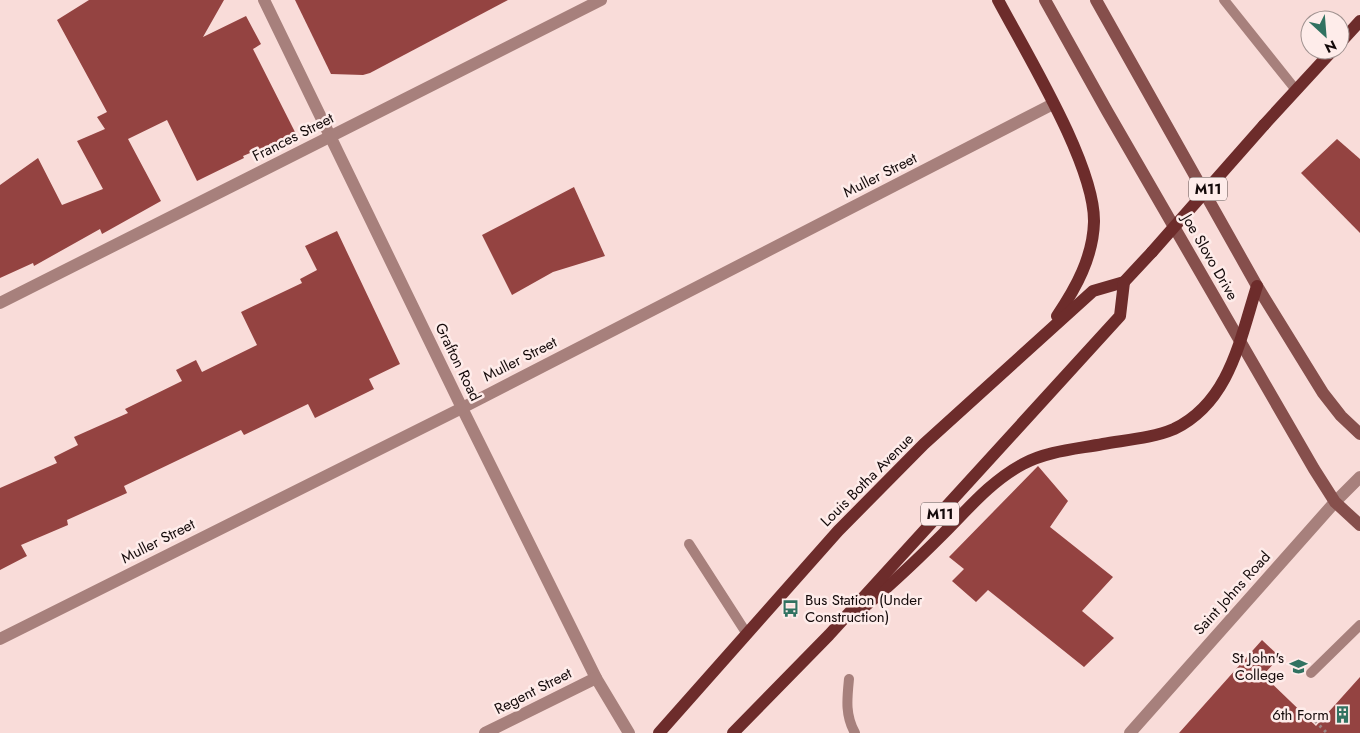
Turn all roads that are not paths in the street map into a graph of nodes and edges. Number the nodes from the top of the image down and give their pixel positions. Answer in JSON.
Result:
{"nodes":[{"id":1,"x":264,"y":0,"type":"edge"},
{"id":2,"x":601,"y":0,"type":"edge"},
{"id":3,"x":998,"y":0,"type":"edge"},
{"id":4,"x":1045,"y":0,"type":"edge"},
{"id":5,"x":1096,"y":0,"type":"edge"},
{"id":6,"x":1224,"y":0,"type":"edge"},
{"id":7,"x":1360,"y":21,"type":"edge"},
{"id":8,"x":1350,"y":32,"type":"edge"},
{"id":9,"x":1324,"y":60,"type":"edge"},
{"id":10,"x":1296,"y":90,"type":"junction"},
{"id":11,"x":1053,"y":104,"type":"junction"},
{"id":12,"x":332,"y":136,"type":"junction"},
{"id":13,"x":1124,"y":282,"type":"junction"},
{"id":14,"x":1258,"y":286,"type":"junction"},
{"id":15,"x":0,"y":302,"type":"edge"},
{"id":16,"x":1047,"y":330,"type":"junction"},
{"id":17,"x":1240,"y":342,"type":"junction"},
{"id":18,"x":462,"y":408,"type":"junction"},
{"id":19,"x":1360,"y":434,"type":"edge"},
{"id":20,"x":1360,"y":477,"type":"edge"},
{"id":21,"x":1335,"y":502,"type":"junction"},
{"id":22,"x":1360,"y":525,"type":"edge"},
{"id":23,"x":689,"y":544,"type":"dead end"},
{"id":24,"x":1360,"y":625,"type":"edge"},
{"id":25,"x":747,"y":634,"type":"junction"},
{"id":26,"x":829,"y":635,"type":"junction"},
{"id":27,"x":0,"y":639,"type":"edge"},
{"id":28,"x":1311,"y":673,"type":"dead end"},
{"id":29,"x":596,"y":678,"type":"junction"},
{"id":30,"x":849,"y":678,"type":"dead end"},
{"id":31,"x":485,"y":733,"type":"edge"},
{"id":32,"x":629,"y":733,"type":"edge"},
{"id":33,"x":659,"y":733,"type":"edge"},
{"id":34,"x":732,"y":733,"type":"edge"},
{"id":35,"x":855,"y":733,"type":"edge"},
{"id":36,"x":1130,"y":733,"type":"edge"}],
"edges":[{"from":1,"to":12,"type":"street","name":"Grafton Road"},
{"from":2,"to":12,"type":"street","name":"Frances Street"},
{"from":3,"to":11,"type":"main road"},
{"from":4,"to":17,"type":"main road","name":"Joe Slovo Drive"},
{"from":5,"to":14,"type":"main road","name":"Joe Slovo Drive"},
{"from":6,"to":10,"type":"lane"},
{"from":7,"to":8,"type":"main road"},
{"from":9,"to":10,"type":"main road","number":"M11"},
{"from":10,"to":13,"type":"main road","number":"M11","bridge":true},
{"from":11,"to":16,"type":"main road"},
{"from":11,"to":18,"type":"street","name":"Muller Street"},
{"from":12,"to":15,"type":"street","name":"Frances Street"},
{"from":12,"to":18,"type":"street","name":"Grafton Road"},
{"from":13,"to":16,"type":"main road","name":"Louis Botha Avenue"},
{"from":13,"to":26,"type":"main road","number":"M11"},
{"from":14,"to":17,"type":"main road"},
{"from":14,"to":19,"type":"main road","name":"Joe Slovo Drive"},
{"from":16,"to":25,"type":"main road","name":"Louis Botha Avenue"},
{"from":17,"to":21,"type":"main road","name":"Joe Slovo Drive"},
{"from":17,"to":26,"type":"main road"},
{"from":18,"to":27,"type":"street","name":"Muller Street"},
{"from":18,"to":29,"type":"street","name":"Grafton Road"},
{"from":20,"to":21,"type":"street","name":"Saint Johns Road"},
{"from":21,"to":22,"type":"main road","name":"Joe Slovo Drive"},
{"from":21,"to":36,"type":"street","name":"Saint Johns Road"},
{"from":23,"to":25,"type":"lane"},
{"from":24,"to":28,"type":"lane"},
{"from":25,"to":33,"type":"main road","name":"Louis Botha Avenue"},
{"from":26,"to":34,"type":"main road","number":"M11"},
{"from":29,"to":31,"type":"street","name":"Regent Street"},
{"from":29,"to":32,"type":"street","name":"Grafton Road"},
{"from":30,"to":35,"type":"lane"}]}
